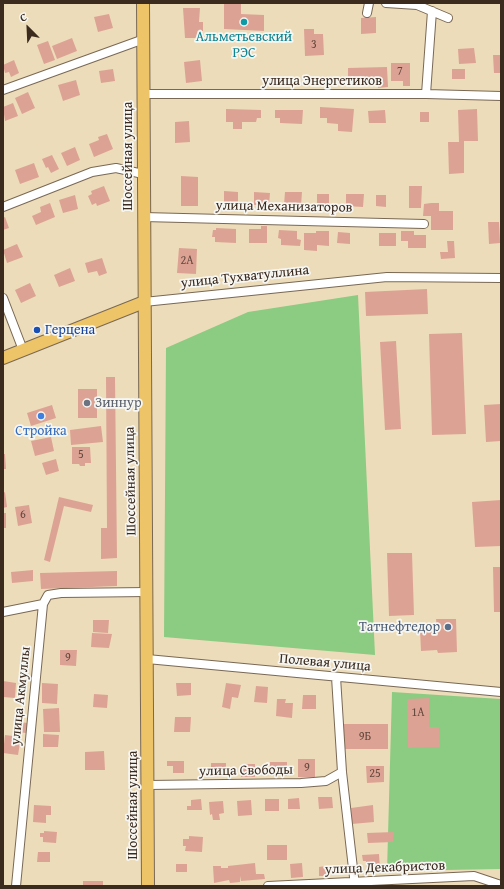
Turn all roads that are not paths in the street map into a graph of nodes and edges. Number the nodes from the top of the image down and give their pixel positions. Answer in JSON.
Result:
{"nodes":[{"id":1,"x":143,"y":3,"type":"edge"},
{"id":2,"x":368,"y":3,"type":"edge"},
{"id":3,"x":386,"y":3,"type":"edge"},
{"id":4,"x":432,"y":11,"type":"junction"},
{"id":5,"x":368,"y":13,"type":"dead end"},
{"id":6,"x":448,"y":18,"type":"dead end"},
{"id":7,"x":144,"y":39,"type":"junction"},
{"id":8,"x":3,"y":90,"type":"edge"},
{"id":9,"x":144,"y":94,"type":"junction"},
{"id":10,"x":426,"y":94,"type":"junction"},
{"id":11,"x":501,"y":96,"type":"edge"},
{"id":12,"x":143,"y":174,"type":"junction"},
{"id":13,"x":3,"y":207,"type":"edge"},
{"id":14,"x":143,"y":216,"type":"junction"},
{"id":15,"x":424,"y":224,"type":"dead end"},
{"id":16,"x":501,"y":278,"type":"edge"},
{"id":17,"x":3,"y":298,"type":"edge"},
{"id":18,"x":144,"y":302,"type":"junction"},
{"id":19,"x":23,"y":350,"type":"junction"},
{"id":20,"x":3,"y":358,"type":"edge"},
{"id":21,"x":147,"y":592,"type":"junction"},
{"id":22,"x":43,"y":604,"type":"junction"},
{"id":23,"x":3,"y":612,"type":"edge"},
{"id":24,"x":147,"y":659,"type":"junction"},
{"id":25,"x":336,"y":677,"type":"junction"},
{"id":26,"x":501,"y":692,"type":"edge"},
{"id":27,"x":342,"y":772,"type":"junction"},
{"id":28,"x":148,"y":785,"type":"junction"},
{"id":29,"x":355,"y":884,"type":"edge"},
{"id":30,"x":501,"y":885,"type":"edge"},
{"id":31,"x":16,"y":886,"type":"edge"},
{"id":32,"x":148,"y":886,"type":"edge"},
{"id":33,"x":268,"y":886,"type":"edge"}],
"edges":[{"from":1,"to":7,"type":"main road","name":"Шоссейная улица"},
{"from":2,"to":5,"type":"street"},
{"from":3,"to":4,"type":"street"},
{"from":4,"to":6,"type":"street"},
{"from":4,"to":10,"type":"street"},
{"from":7,"to":8,"type":"street"},
{"from":7,"to":9,"type":"main road","name":"Шоссейная улица"},
{"from":9,"to":10,"type":"street","name":"улица Энергетиков"},
{"from":9,"to":12,"type":"main road","name":"Шоссейная улица"},
{"from":10,"to":11,"type":"street","name":"улица Энергетиков"},
{"from":12,"to":13,"type":"street"},
{"from":12,"to":14,"type":"main road","name":"Шоссейная улица"},
{"from":14,"to":15,"type":"street","name":"улица Механизаторов"},
{"from":14,"to":18,"type":"main road","name":"Шоссейная улица"},
{"from":16,"to":18,"type":"street","name":"улица Тухватуллина"},
{"from":17,"to":19,"type":"street"},
{"from":18,"to":19,"type":"main road","name":"улица Тухватуллина"},
{"from":18,"to":21,"type":"main road","name":"Шоссейная улица"},
{"from":19,"to":20,"type":"main road","name":"улица Тухватуллина"},
{"from":21,"to":22,"type":"street"},
{"from":21,"to":24,"type":"main road","name":"Шоссейная улица"},
{"from":22,"to":23,"type":"street"},
{"from":22,"to":31,"type":"street","name":"улица Акмуллы"},
{"from":24,"to":25,"type":"street","name":"Полевая улица"},
{"from":24,"to":28,"type":"main road","name":"Шоссейная улица"},
{"from":25,"to":26,"type":"street","name":"Полевая улица"},
{"from":25,"to":27,"type":"street"},
{"from":27,"to":28,"type":"street","name":"улица Свободы"},
{"from":27,"to":29,"type":"street"},
{"from":28,"to":32,"type":"main road","name":"Шоссейная улица"},
{"from":29,"to":30,"type":"street","name":"улица Декабристов"},
{"from":29,"to":33,"type":"street","name":"улица Декабристов"}]}
